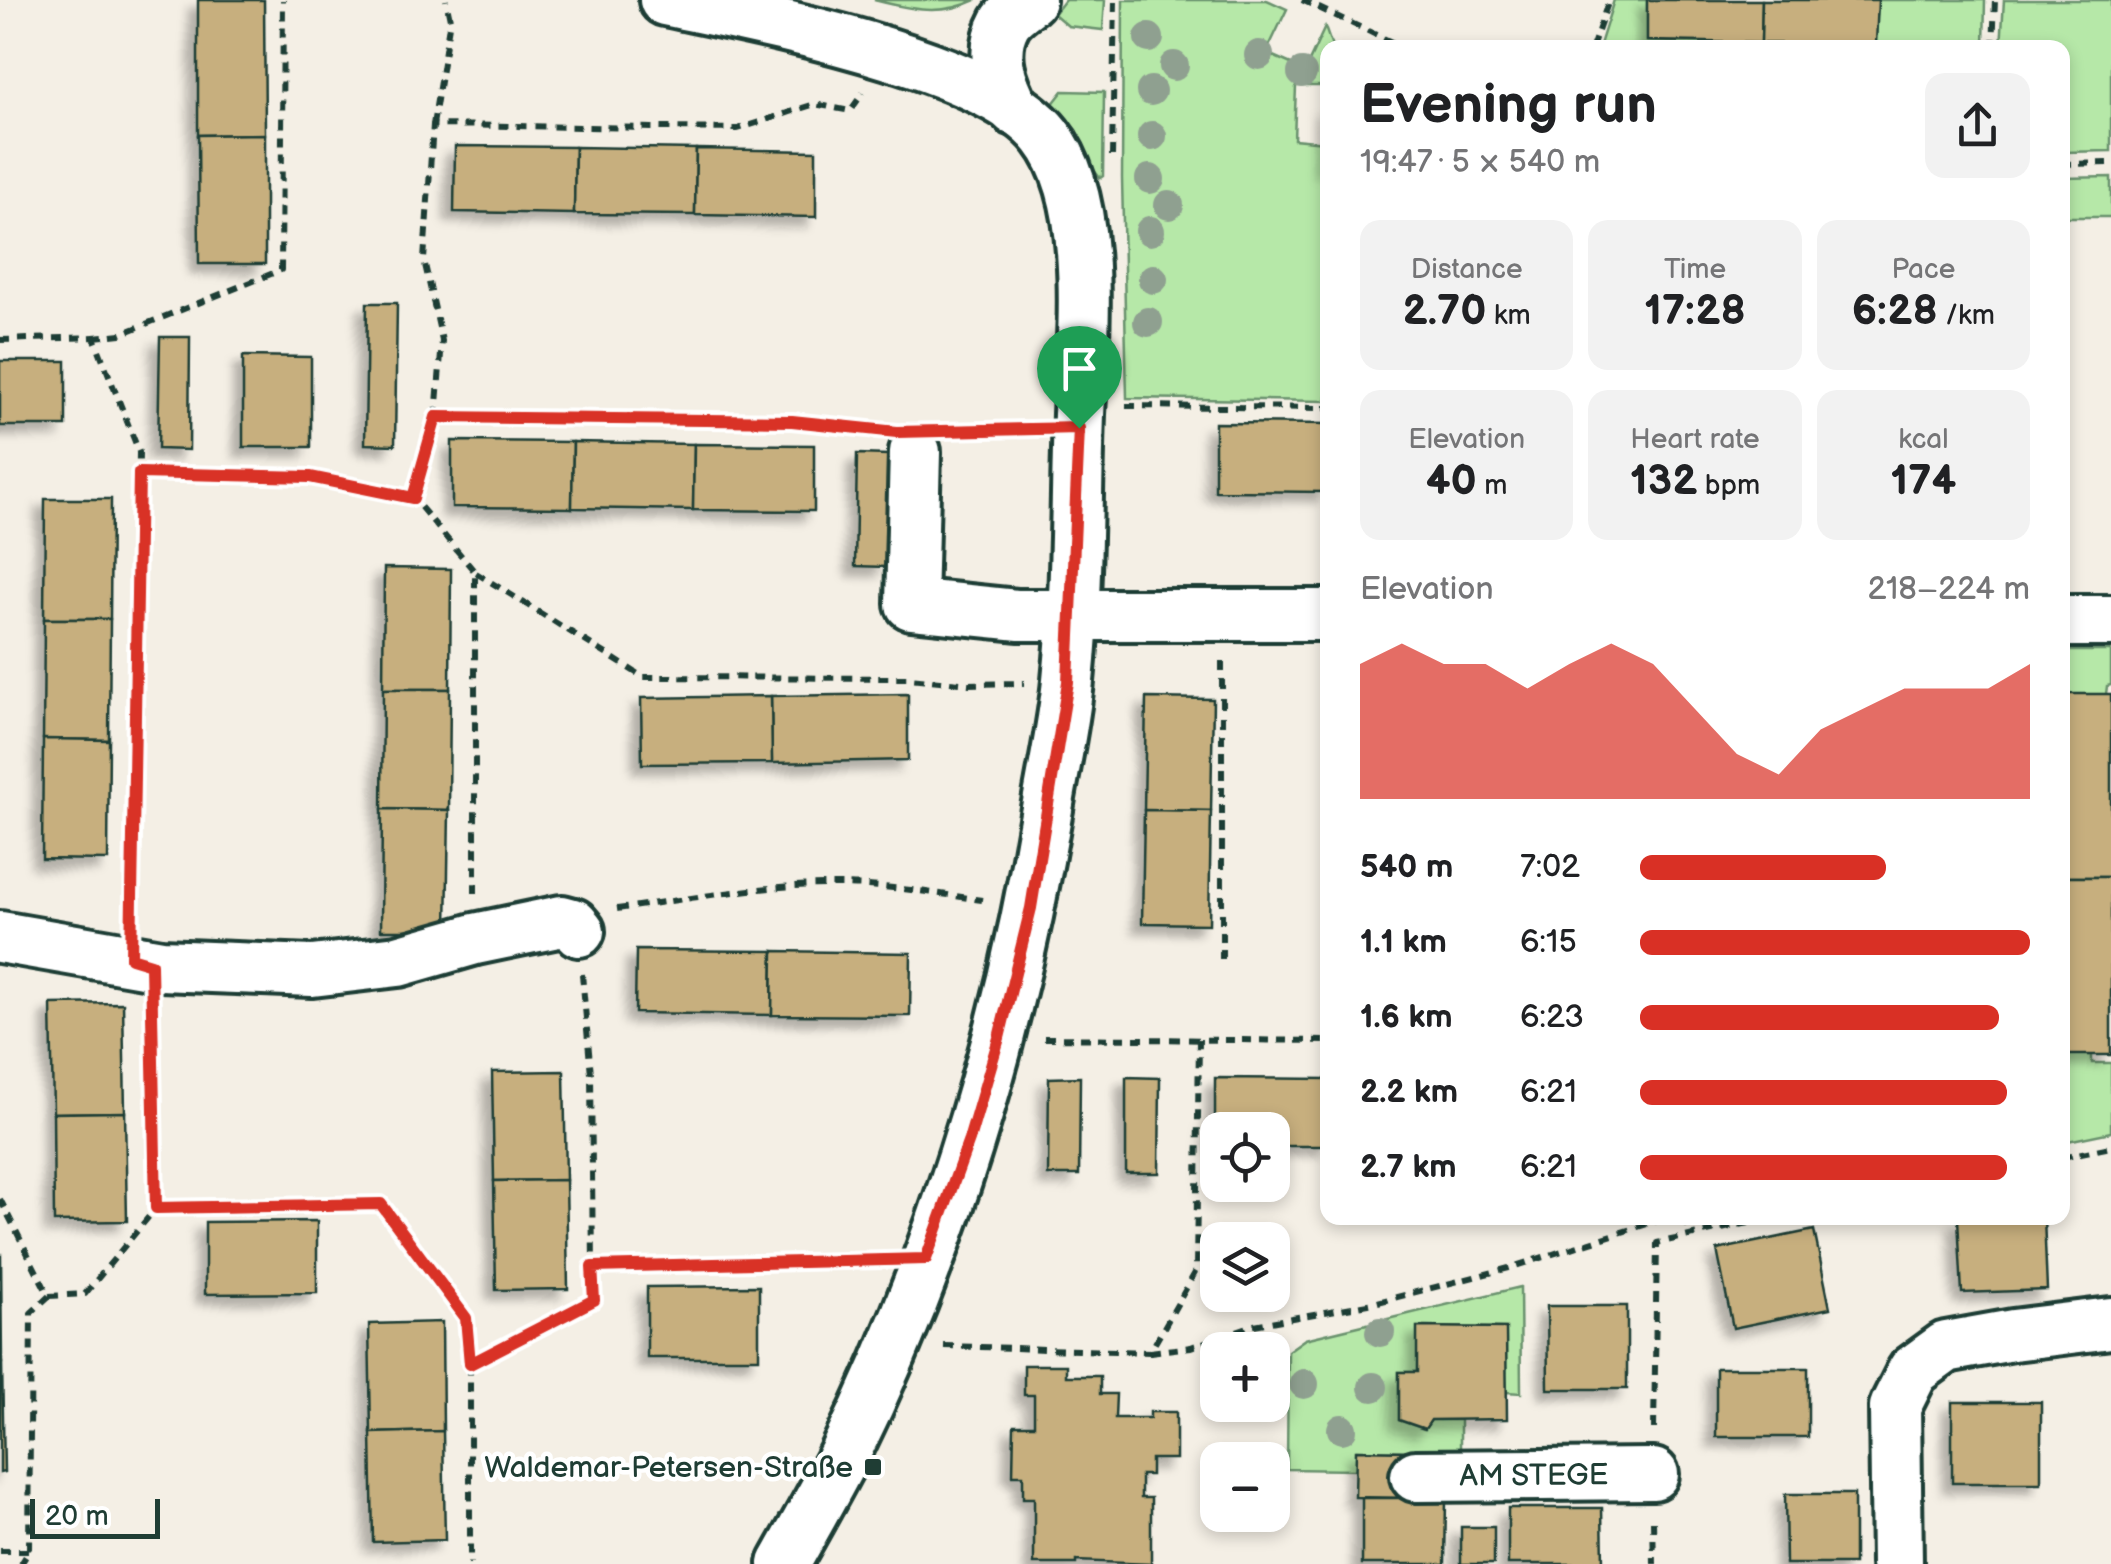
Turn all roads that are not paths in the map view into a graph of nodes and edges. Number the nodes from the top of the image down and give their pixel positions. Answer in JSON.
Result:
{"nodes":[{"id":1,"x":665,"y":0,"type":"edge"},
{"id":2,"x":1018,"y":10,"type":"edge"},
{"id":3,"x":892,"y":56,"type":"junction"},
{"id":4,"x":1015,"y":110,"type":"junction"},
{"id":5,"x":915,"y":437,"type":"road end"},
{"id":6,"x":1072,"y":614,"type":"junction"},
{"id":7,"x":1320,"y":615,"type":"edge"},
{"id":8,"x":2070,"y":621,"type":"edge"},
{"id":9,"x":2111,"y":622,"type":"edge"},
{"id":10,"x":579,"y":931,"type":"road end"},
{"id":11,"x":0,"y":937,"type":"edge"},
{"id":12,"x":2111,"y":1324,"type":"edge"},
{"id":13,"x":1653,"y":1474,"type":"road end"},
{"id":14,"x":1416,"y":1476,"type":"dead end"},
{"id":15,"x":784,"y":1564,"type":"edge"},
{"id":16,"x":1897,"y":1564,"type":"edge"}],
"edges":[{"from":1,"to":3,"type":"street"},
{"from":2,"to":3,"type":"street"},
{"from":2,"to":4,"type":"street"},
{"from":3,"to":4,"type":"street"},
{"from":4,"to":6,"type":"street"},
{"from":5,"to":6,"type":"street"},
{"from":6,"to":7,"type":"street"},
{"from":6,"to":15,"type":"street"},
{"from":8,"to":9,"type":"street"},
{"from":10,"to":11,"type":"street"},
{"from":12,"to":16,"type":"street"},
{"from":13,"to":14,"type":"street","name":"AM STEGE"}]}
